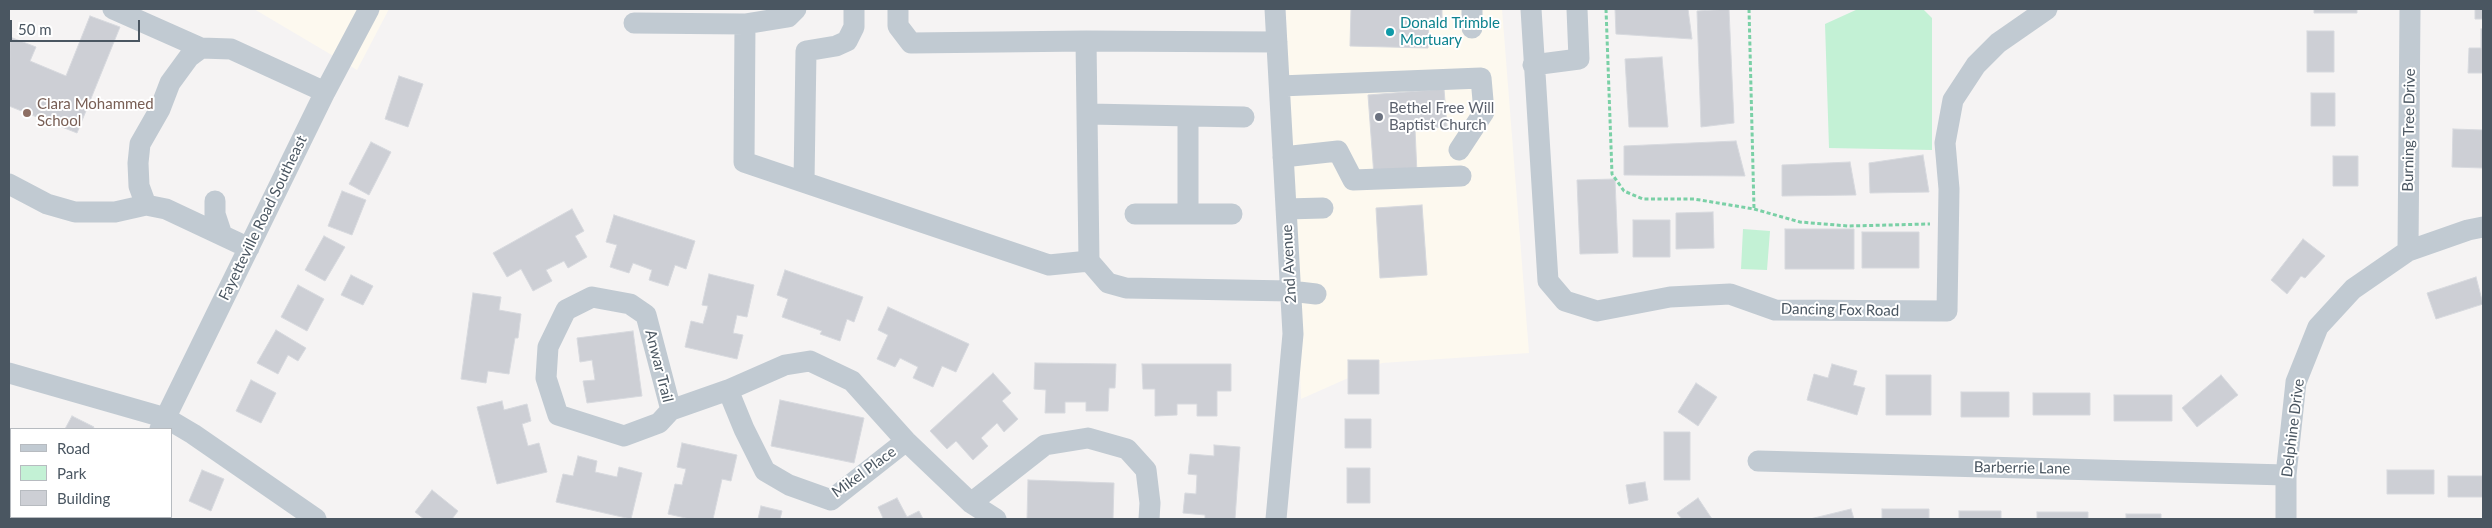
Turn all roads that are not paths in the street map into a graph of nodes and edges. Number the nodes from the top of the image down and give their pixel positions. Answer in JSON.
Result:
{"nodes":[{"id":1,"x":113,"y":9,"type":"edge"},
{"id":2,"x":369,"y":9,"type":"edge"},
{"id":3,"x":796,"y":9,"type":"edge"},
{"id":4,"x":854,"y":9,"type":"edge"},
{"id":5,"x":898,"y":9,"type":"edge"},
{"id":6,"x":1275,"y":9,"type":"edge"},
{"id":7,"x":1531,"y":9,"type":"edge"},
{"id":8,"x":1577,"y":9,"type":"edge"},
{"id":9,"x":2047,"y":9,"type":"edge"},
{"id":10,"x":2410,"y":9,"type":"edge"},
{"id":11,"x":634,"y":23,"type":"dead end"},
{"id":12,"x":745,"y":24,"type":"junction"},
{"id":13,"x":1086,"y":41,"type":"junction"},
{"id":14,"x":1277,"y":42,"type":"junction"},
{"id":15,"x":201,"y":48,"type":"junction"},
{"id":16,"x":1533,"y":65,"type":"junction"},
{"id":17,"x":1280,"y":86,"type":"junction"},
{"id":18,"x":326,"y":92,"type":"junction"},
{"id":19,"x":1088,"y":114,"type":"junction"},
{"id":20,"x":1188,"y":116,"type":"junction"},
{"id":21,"x":1244,"y":117,"type":"dead end"},
{"id":22,"x":1459,"y":150,"type":"dead end"},
{"id":23,"x":1284,"y":157,"type":"junction"},
{"id":24,"x":1461,"y":176,"type":"dead end"},
{"id":25,"x":804,"y":182,"type":"junction"},
{"id":26,"x":9,"y":184,"type":"edge"},
{"id":27,"x":215,"y":201,"type":"dead end"},
{"id":28,"x":146,"y":205,"type":"junction"},
{"id":29,"x":1324,"y":208,"type":"dead end"},
{"id":30,"x":1286,"y":209,"type":"junction"},
{"id":31,"x":1135,"y":214,"type":"dead end"},
{"id":32,"x":1188,"y":214,"type":"junction"},
{"id":33,"x":1232,"y":214,"type":"dead end"},
{"id":34,"x":2483,"y":227,"type":"edge"},
{"id":35,"x":222,"y":235,"type":"junction"},
{"id":36,"x":249,"y":248,"type":"junction"},
{"id":37,"x":2408,"y":251,"type":"junction"},
{"id":38,"x":1089,"y":261,"type":"junction"},
{"id":39,"x":1290,"y":291,"type":"junction"},
{"id":40,"x":1316,"y":294,"type":"dead end"},
{"id":41,"x":9,"y":373,"type":"edge"},
{"id":42,"x":728,"y":390,"type":"junction"},
{"id":43,"x":671,"y":410,"type":"junction"},
{"id":44,"x":163,"y":423,"type":"edge"},
{"id":45,"x":906,"y":441,"type":"junction"},
{"id":46,"x":1758,"y":461,"type":"dead end"},
{"id":47,"x":2286,"y":474,"type":"junction"},
{"id":48,"x":971,"y":503,"type":"junction"},
{"id":49,"x":316,"y":519,"type":"edge"},
{"id":50,"x":996,"y":519,"type":"edge"},
{"id":51,"x":1149,"y":519,"type":"edge"},
{"id":52,"x":1276,"y":519,"type":"edge"},
{"id":53,"x":2286,"y":519,"type":"edge"}],
"edges":[{"from":1,"to":15,"type":"street"},
{"from":2,"to":18,"type":"street","name":"Fayetteville Road Southeast"},
{"from":3,"to":12,"type":"street"},
{"from":4,"to":25,"type":"street"},
{"from":5,"to":13,"type":"street"},
{"from":6,"to":14,"type":"street","name":"2nd Avenue"},
{"from":7,"to":16,"type":"street","name":"Dancing Fox Road"},
{"from":8,"to":16,"type":"street"},
{"from":9,"to":16,"type":"street","name":"Dancing Fox Road"},
{"from":10,"to":37,"type":"street","name":"Burning Tree Drive"},
{"from":11,"to":12,"type":"street"},
{"from":12,"to":25,"type":"street"},
{"from":13,"to":14,"type":"street"},
{"from":13,"to":19,"type":"street"},
{"from":14,"to":17,"type":"street","name":"2nd Avenue"},
{"from":15,"to":18,"type":"street"},
{"from":15,"to":28,"type":"street"},
{"from":17,"to":22,"type":"street"},
{"from":17,"to":23,"type":"street","name":"2nd Avenue"},
{"from":18,"to":36,"type":"street","name":"Fayetteville Road Southeast"},
{"from":19,"to":20,"type":"street"},
{"from":19,"to":38,"type":"street"},
{"from":20,"to":21,"type":"street"},
{"from":20,"to":32,"type":"street"},
{"from":23,"to":24,"type":"street"},
{"from":23,"to":30,"type":"street","name":"2nd Avenue"},
{"from":25,"to":38,"type":"street"},
{"from":26,"to":28,"type":"street"},
{"from":27,"to":35,"type":"street"},
{"from":28,"to":35,"type":"street"},
{"from":29,"to":30,"type":"street"},
{"from":30,"to":39,"type":"street","name":"2nd Avenue"},
{"from":31,"to":32,"type":"street"},
{"from":32,"to":33,"type":"street"},
{"from":34,"to":37,"type":"street","name":"Delphine Drive"},
{"from":35,"to":36,"type":"street"},
{"from":36,"to":44,"type":"street","name":"Fayetteville Road Southeast"},
{"from":37,"to":47,"type":"street","name":"Delphine Drive"},
{"from":38,"to":39,"type":"street"},
{"from":39,"to":40,"type":"street"},
{"from":39,"to":52,"type":"street","name":"2nd Avenue"},
{"from":41,"to":44,"type":"street"},
{"from":42,"to":43,"type":"street","name":"Anwar Trail"},
{"from":42,"to":45,"type":"street","name":"Anwar Trail"},
{"from":42,"to":45,"type":"street","name":"Mikel Place"},
{"from":43,"to":43,"type":"street","name":"Anwar Trail"},
{"from":44,"to":49,"type":"street"},
{"from":45,"to":48,"type":"street","name":"Anwar Trail"},
{"from":46,"to":47,"type":"street","name":"Barberrie Lane"},
{"from":47,"to":53,"type":"street","name":"Delphine Drive"},
{"from":48,"to":50,"type":"street","name":"Anwar Trail"},
{"from":48,"to":51,"type":"street"}]}
